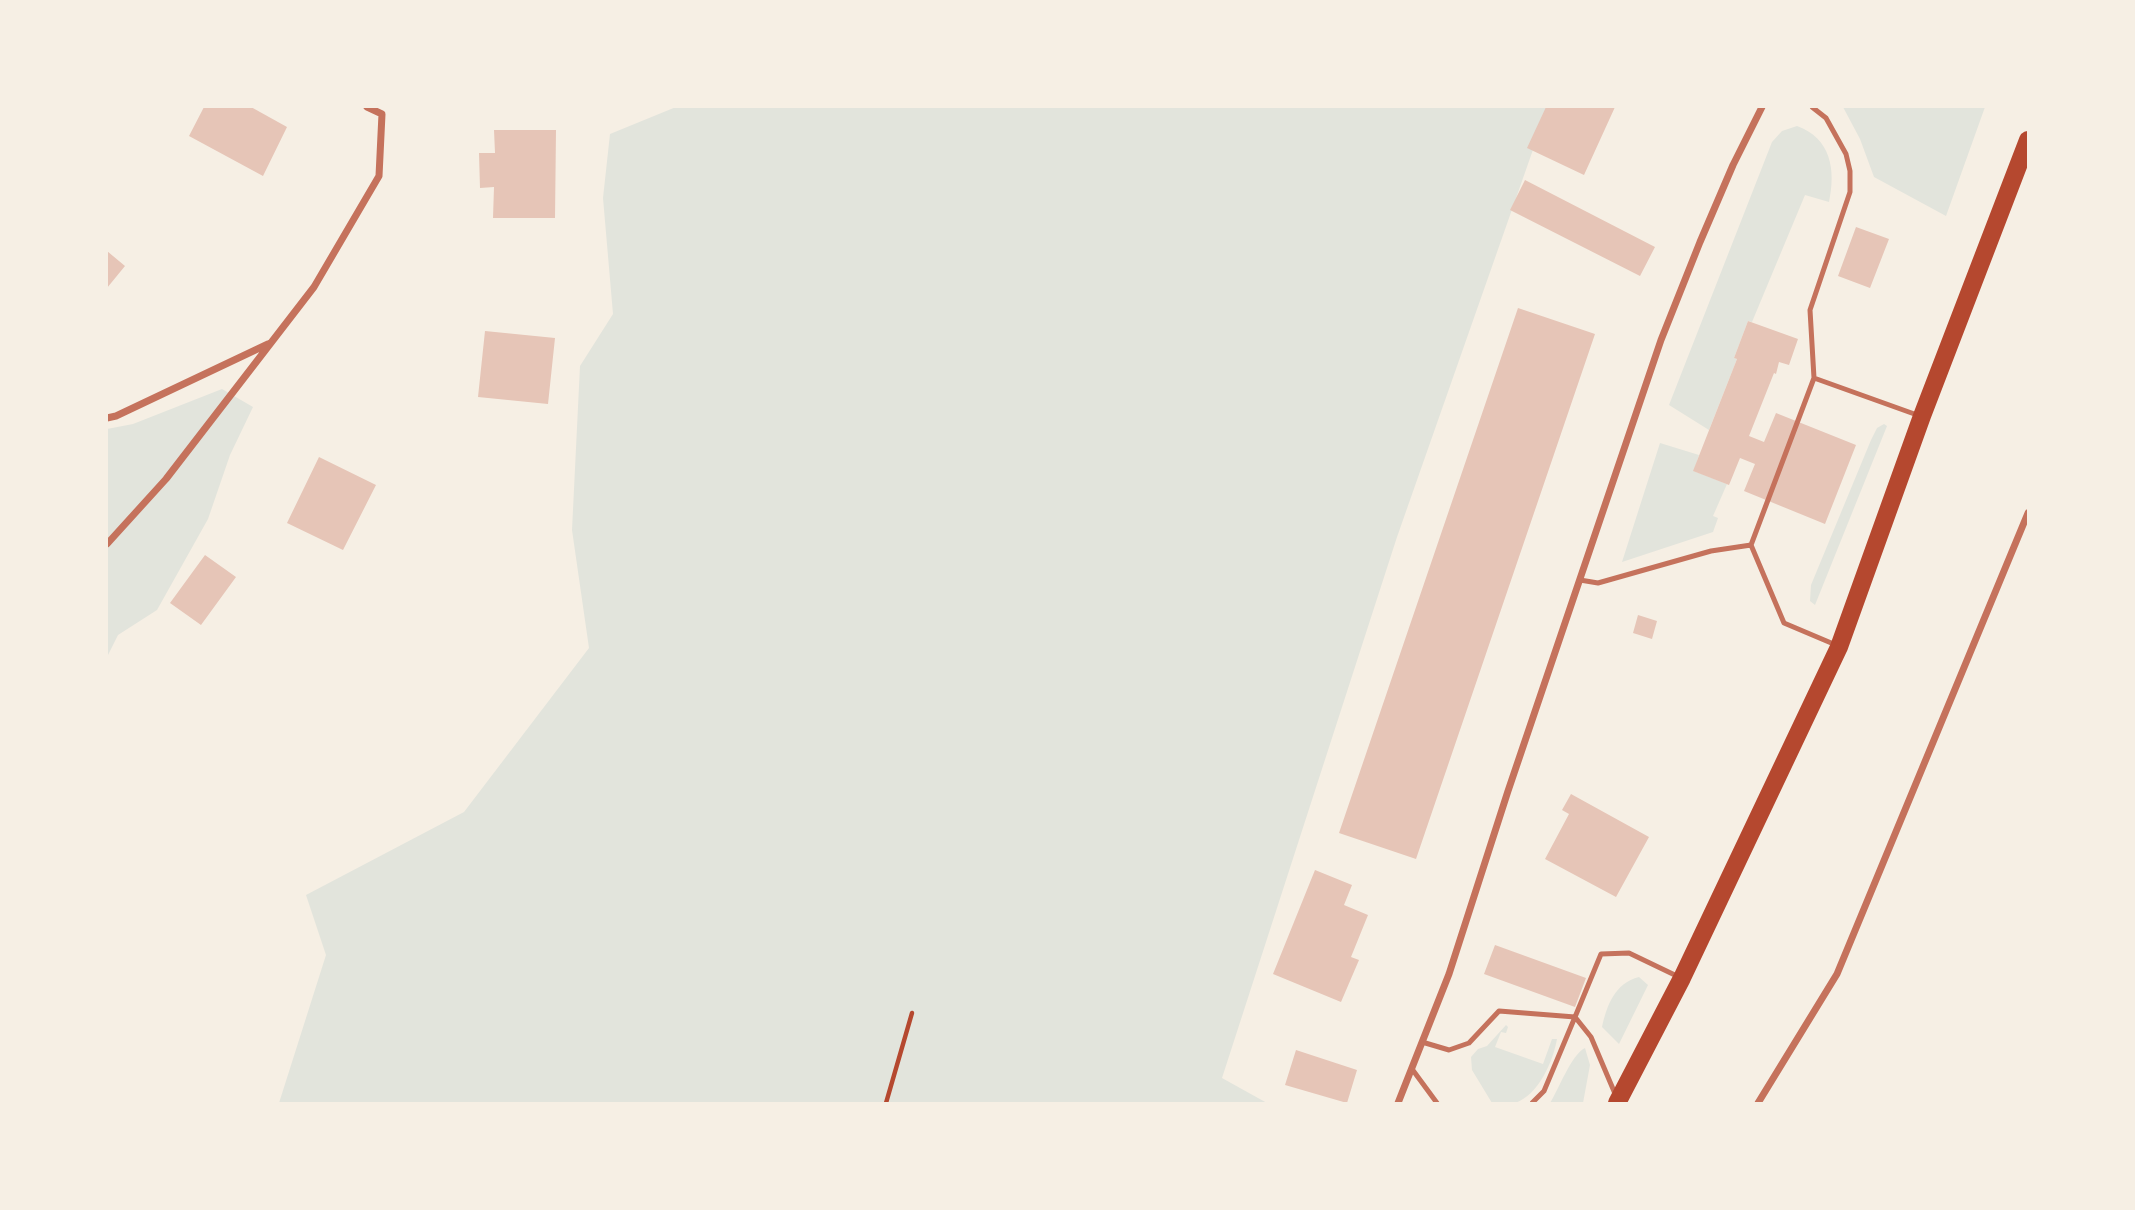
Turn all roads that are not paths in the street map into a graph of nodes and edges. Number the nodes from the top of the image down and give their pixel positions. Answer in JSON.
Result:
{"nodes":[{"id":1,"x":367,"y":107,"type":"edge"},
{"id":2,"x":1762,"y":107,"type":"edge"},
{"id":3,"x":1812,"y":107,"type":"edge"},
{"id":4,"x":2028,"y":140,"type":"edge"},
{"id":5,"x":271,"y":342,"type":"junction"},
{"id":6,"x":1814,"y":378,"type":"junction"},
{"id":7,"x":1922,"y":416,"type":"junction"},
{"id":8,"x":107,"y":418,"type":"edge"},
{"id":9,"x":2028,"y":513,"type":"edge"},
{"id":10,"x":107,"y":544,"type":"edge"},
{"id":11,"x":1751,"y":545,"type":"junction"},
{"id":12,"x":1580,"y":580,"type":"junction"},
{"id":13,"x":1839,"y":647,"type":"junction"},
{"id":14,"x":1682,"y":978,"type":"junction"},
{"id":15,"x":1575,"y":1017,"type":"junction"},
{"id":16,"x":1422,"y":1042,"type":"junction"},
{"id":17,"x":1412,"y":1069,"type":"junction"},
{"id":18,"x":1617,"y":1102,"type":"edge"},
{"id":19,"x":1398,"y":1103,"type":"edge"},
{"id":20,"x":1437,"y":1103,"type":"edge"},
{"id":21,"x":1532,"y":1103,"type":"edge"},
{"id":22,"x":1758,"y":1103,"type":"edge"}],
"edges":[{"from":1,"to":5,"type":"street"},
{"from":2,"to":12,"type":"street"},
{"from":3,"to":6,"type":"lane"},
{"from":4,"to":7,"type":"main road"},
{"from":5,"to":8,"type":"street"},
{"from":5,"to":10,"type":"street"},
{"from":6,"to":7,"type":"lane"},
{"from":6,"to":11,"type":"lane"},
{"from":7,"to":13,"type":"main road"},
{"from":9,"to":22,"type":"street"},
{"from":11,"to":12,"type":"lane"},
{"from":11,"to":13,"type":"lane"},
{"from":12,"to":16,"type":"street"},
{"from":13,"to":14,"type":"main road"},
{"from":14,"to":15,"type":"lane"},
{"from":14,"to":18,"type":"main road"},
{"from":15,"to":16,"type":"lane"},
{"from":15,"to":18,"type":"lane"},
{"from":15,"to":21,"type":"lane"},
{"from":16,"to":17,"type":"street"},
{"from":17,"to":19,"type":"street"},
{"from":17,"to":20,"type":"lane"}]}
